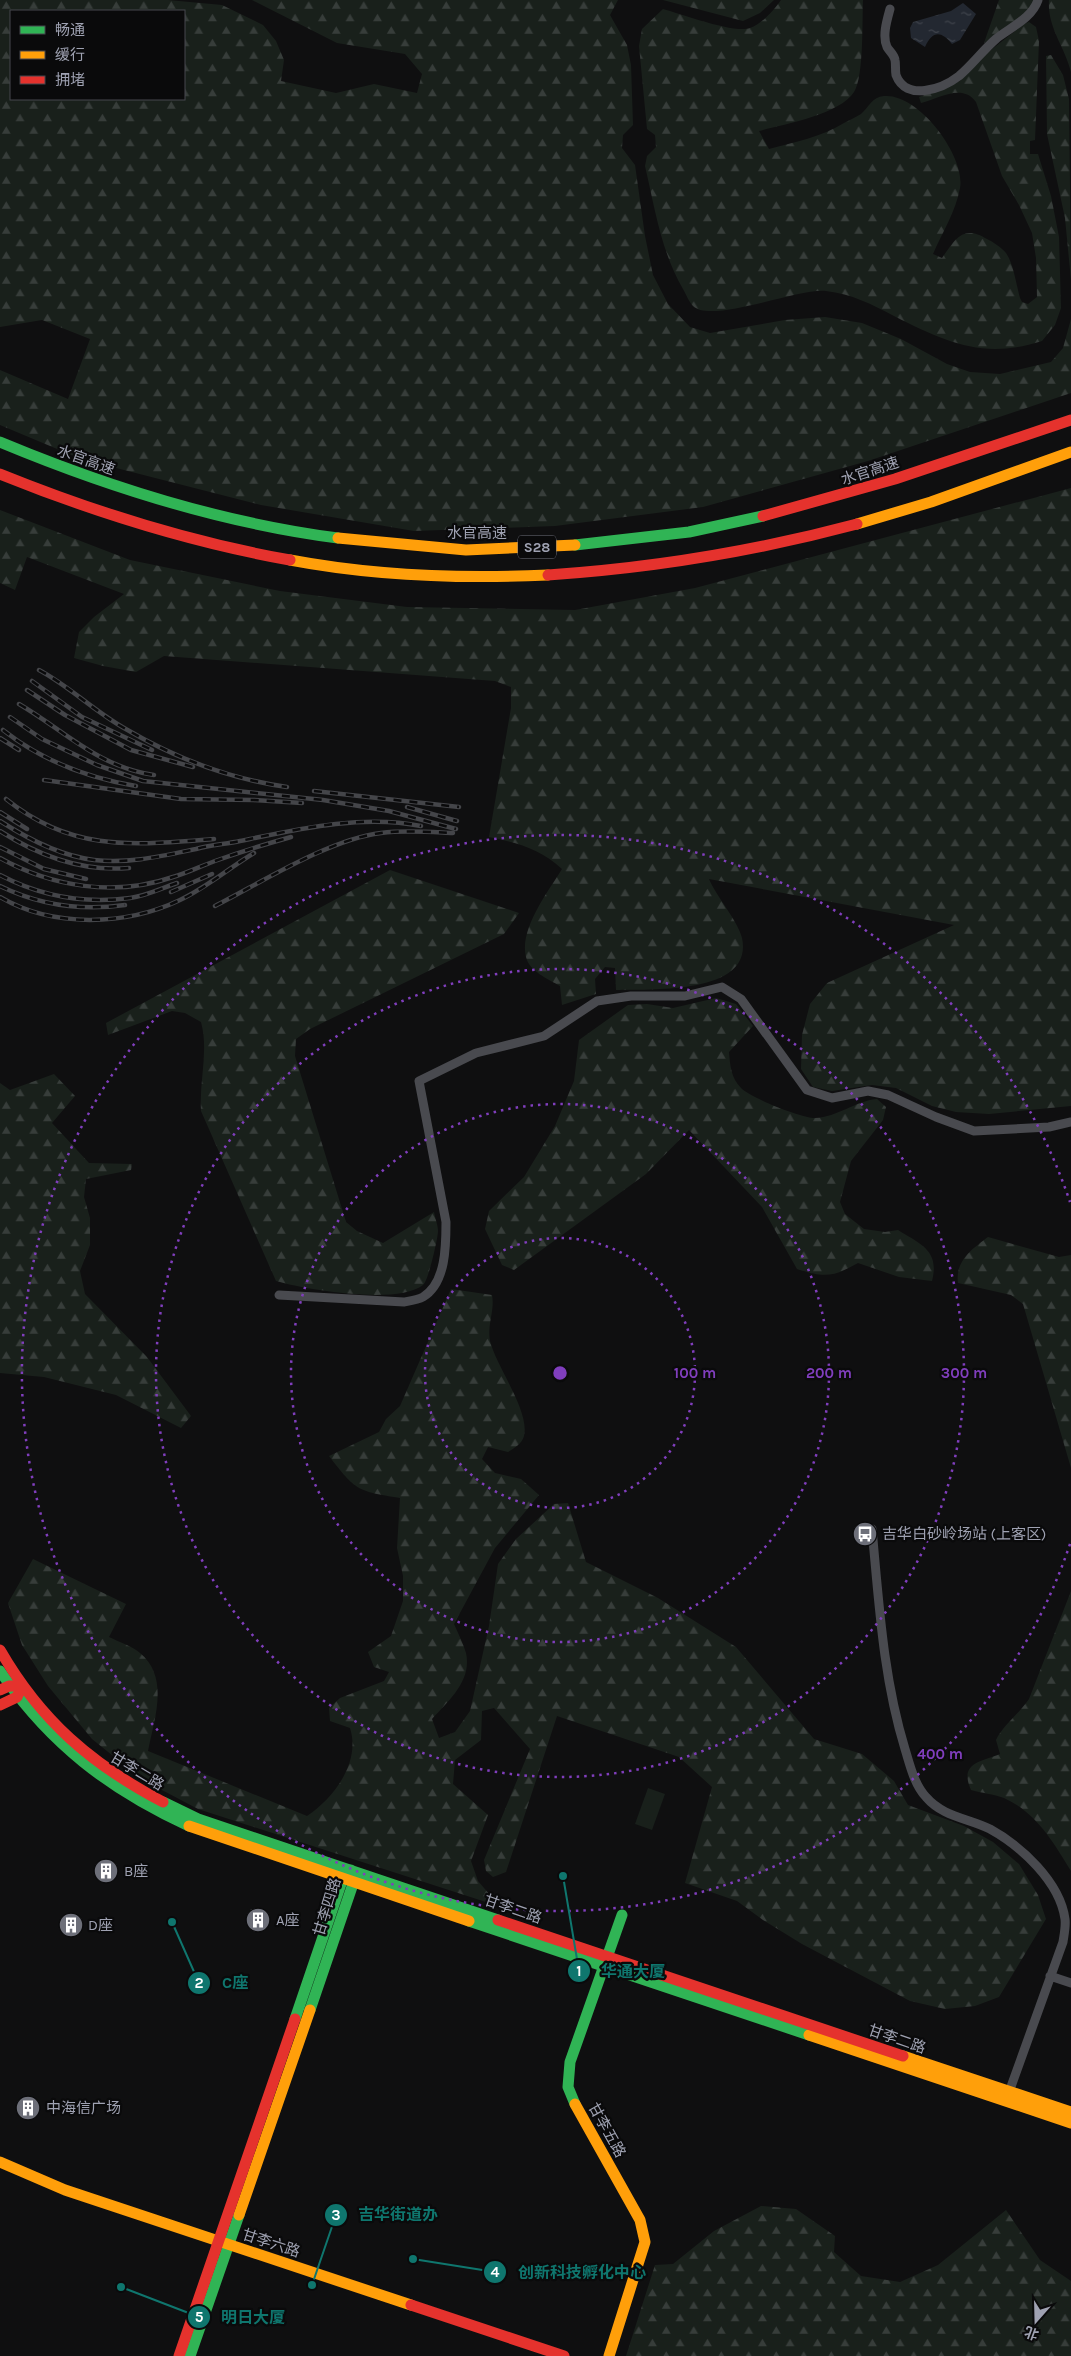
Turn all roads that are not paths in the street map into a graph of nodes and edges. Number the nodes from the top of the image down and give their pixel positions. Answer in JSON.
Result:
{"nodes":[{"id":1,"x":1038,"y":0,"type":"edge"},
{"id":2,"x":890,"y":9,"type":"dead end"},
{"id":3,"x":1071,"y":420,"type":"edge"},
{"id":4,"x":0,"y":442,"type":"edge"},
{"id":5,"x":1071,"y":452,"type":"edge"},
{"id":6,"x":0,"y":474,"type":"edge"},
{"id":7,"x":1071,"y":1122,"type":"edge"},
{"id":8,"x":279,"y":1295,"type":"dead end"},
{"id":9,"x":872,"y":1528,"type":"dead end"},
{"id":10,"x":0,"y":1650,"type":"edge"},
{"id":11,"x":0,"y":1671,"type":"edge"},
{"id":12,"x":5,"y":1688,"type":"edge"},
{"id":13,"x":19,"y":1691,"type":"junction"},
{"id":14,"x":0,"y":1704,"type":"edge"},
{"id":15,"x":349,"y":1876,"type":"junction"},
{"id":16,"x":622,"y":1915,"type":"dead end"},
{"id":17,"x":606,"y":1961,"type":"junction"},
{"id":18,"x":1050,"y":1976,"type":"junction"},
{"id":19,"x":1071,"y":1983,"type":"edge"},
{"id":20,"x":1007,"y":2097,"type":"junction"},
{"id":21,"x":1071,"y":2112,"type":"edge"},
{"id":22,"x":1071,"y":2123,"type":"edge"},
{"id":23,"x":0,"y":2162,"type":"edge"},
{"id":24,"x":223,"y":2243,"type":"junction"},
{"id":25,"x":179,"y":2356,"type":"edge"},
{"id":26,"x":190,"y":2356,"type":"edge"},
{"id":27,"x":564,"y":2356,"type":"edge"},
{"id":28,"x":609,"y":2356,"type":"edge"}],
"edges":[{"from":1,"to":2,"type":"street"},
{"from":3,"to":4,"type":"main road","name":"水官高速","number":"S28"},
{"from":5,"to":6,"type":"main road","number":"S28"},
{"from":7,"to":8,"type":"street"},
{"from":9,"to":18,"type":"street"},
{"from":10,"to":13,"type":"main road","name":"甘李二路"},
{"from":11,"to":12,"type":"main road","name":"甘李二路"},
{"from":12,"to":13,"type":"main road","name":"甘李二路"},
{"from":13,"to":14,"type":"main road"},
{"from":13,"to":15,"type":"main road","name":"甘李二路"},
{"from":15,"to":17,"type":"main road","name":"甘李二路"},
{"from":15,"to":24,"type":"main road","name":"甘李四路"},
{"from":16,"to":17,"type":"main road","name":"甘李五路"},
{"from":17,"to":20,"type":"main road","name":"甘李二路"},
{"from":17,"to":28,"type":"main road","name":"甘李五路"},
{"from":18,"to":19,"type":"street"},
{"from":18,"to":20,"type":"street"},
{"from":20,"to":21,"type":"main road","name":"甘李二路"},
{"from":20,"to":22,"type":"main road","name":"甘李二路"},
{"from":23,"to":24,"type":"main road","name":"甘李六路"},
{"from":24,"to":25,"type":"main road","name":"甘李四路"},
{"from":24,"to":26,"type":"main road","name":"甘李四路"},
{"from":24,"to":27,"type":"main road","name":"甘李六路"}]}
